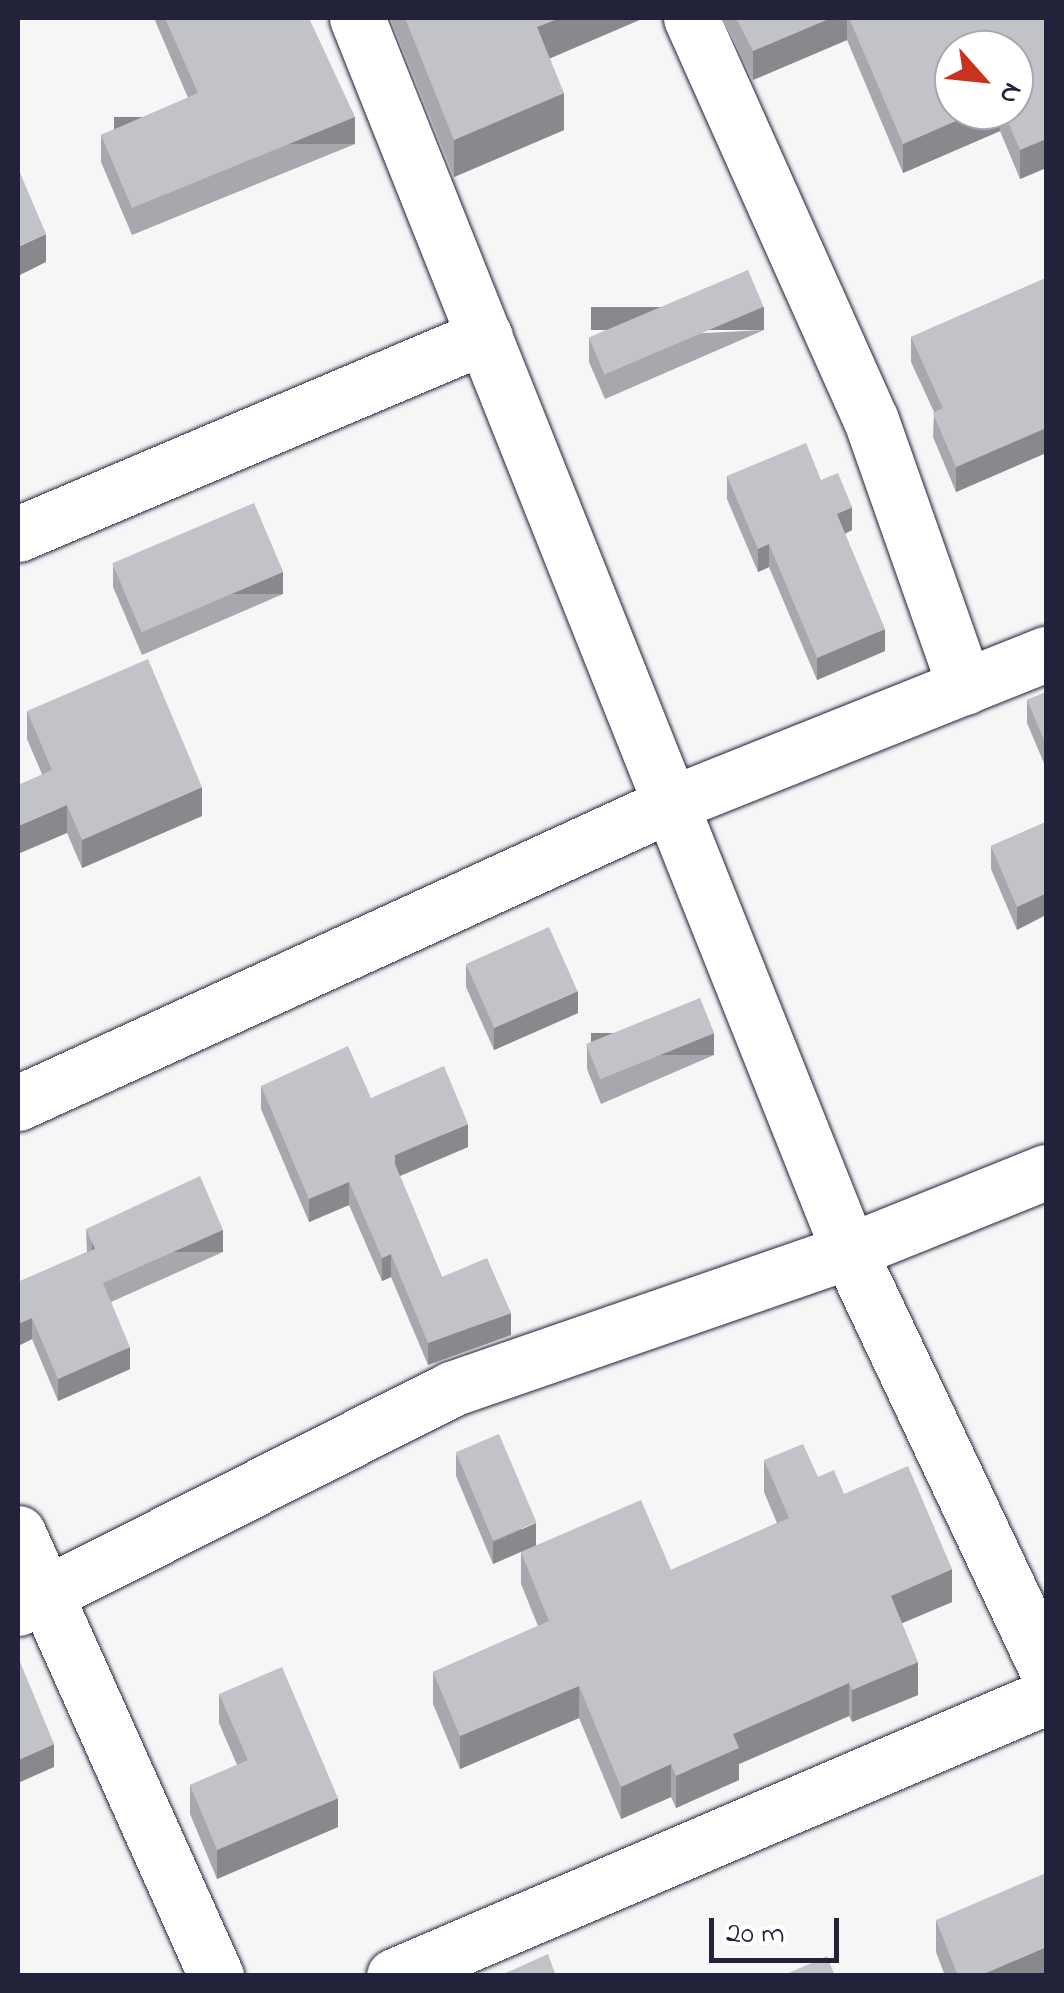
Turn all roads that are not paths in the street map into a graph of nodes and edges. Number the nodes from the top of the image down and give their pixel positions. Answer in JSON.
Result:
{"nodes":[{"id":1,"x":357,"y":18,"type":"edge"},
{"id":2,"x":691,"y":18,"type":"edge"},
{"id":3,"x":485,"y":336,"type":"junction"},
{"id":4,"x":18,"y":534,"type":"edge"},
{"id":5,"x":1046,"y":654,"type":"edge"},
{"id":6,"x":964,"y":687,"type":"junction"},
{"id":7,"x":673,"y":803,"type":"junction"},
{"id":8,"x":18,"y":1103,"type":"edge"},
{"id":9,"x":1046,"y":1172,"type":"edge"},
{"id":10,"x":849,"y":1251,"type":"junction"},
{"id":11,"x":18,"y":1533,"type":"edge"},
{"id":12,"x":32,"y":1603,"type":"edge"},
{"id":13,"x":1046,"y":1667,"type":"edge"},
{"id":14,"x":1046,"y":1697,"type":"edge"},
{"id":15,"x":216,"y":1976,"type":"edge"},
{"id":16,"x":394,"y":1976,"type":"edge"}],
"edges":[{"from":1,"to":3,"type":"street"},
{"from":2,"to":6,"type":"street"},
{"from":3,"to":4,"type":"street"},
{"from":3,"to":7,"type":"street"},
{"from":5,"to":6,"type":"street"},
{"from":6,"to":7,"type":"street"},
{"from":7,"to":8,"type":"street"},
{"from":7,"to":10,"type":"street"},
{"from":9,"to":10,"type":"street"},
{"from":10,"to":12,"type":"street"},
{"from":10,"to":13,"type":"street"},
{"from":11,"to":12,"type":"street"},
{"from":12,"to":15,"type":"street"},
{"from":14,"to":16,"type":"street"}]}
